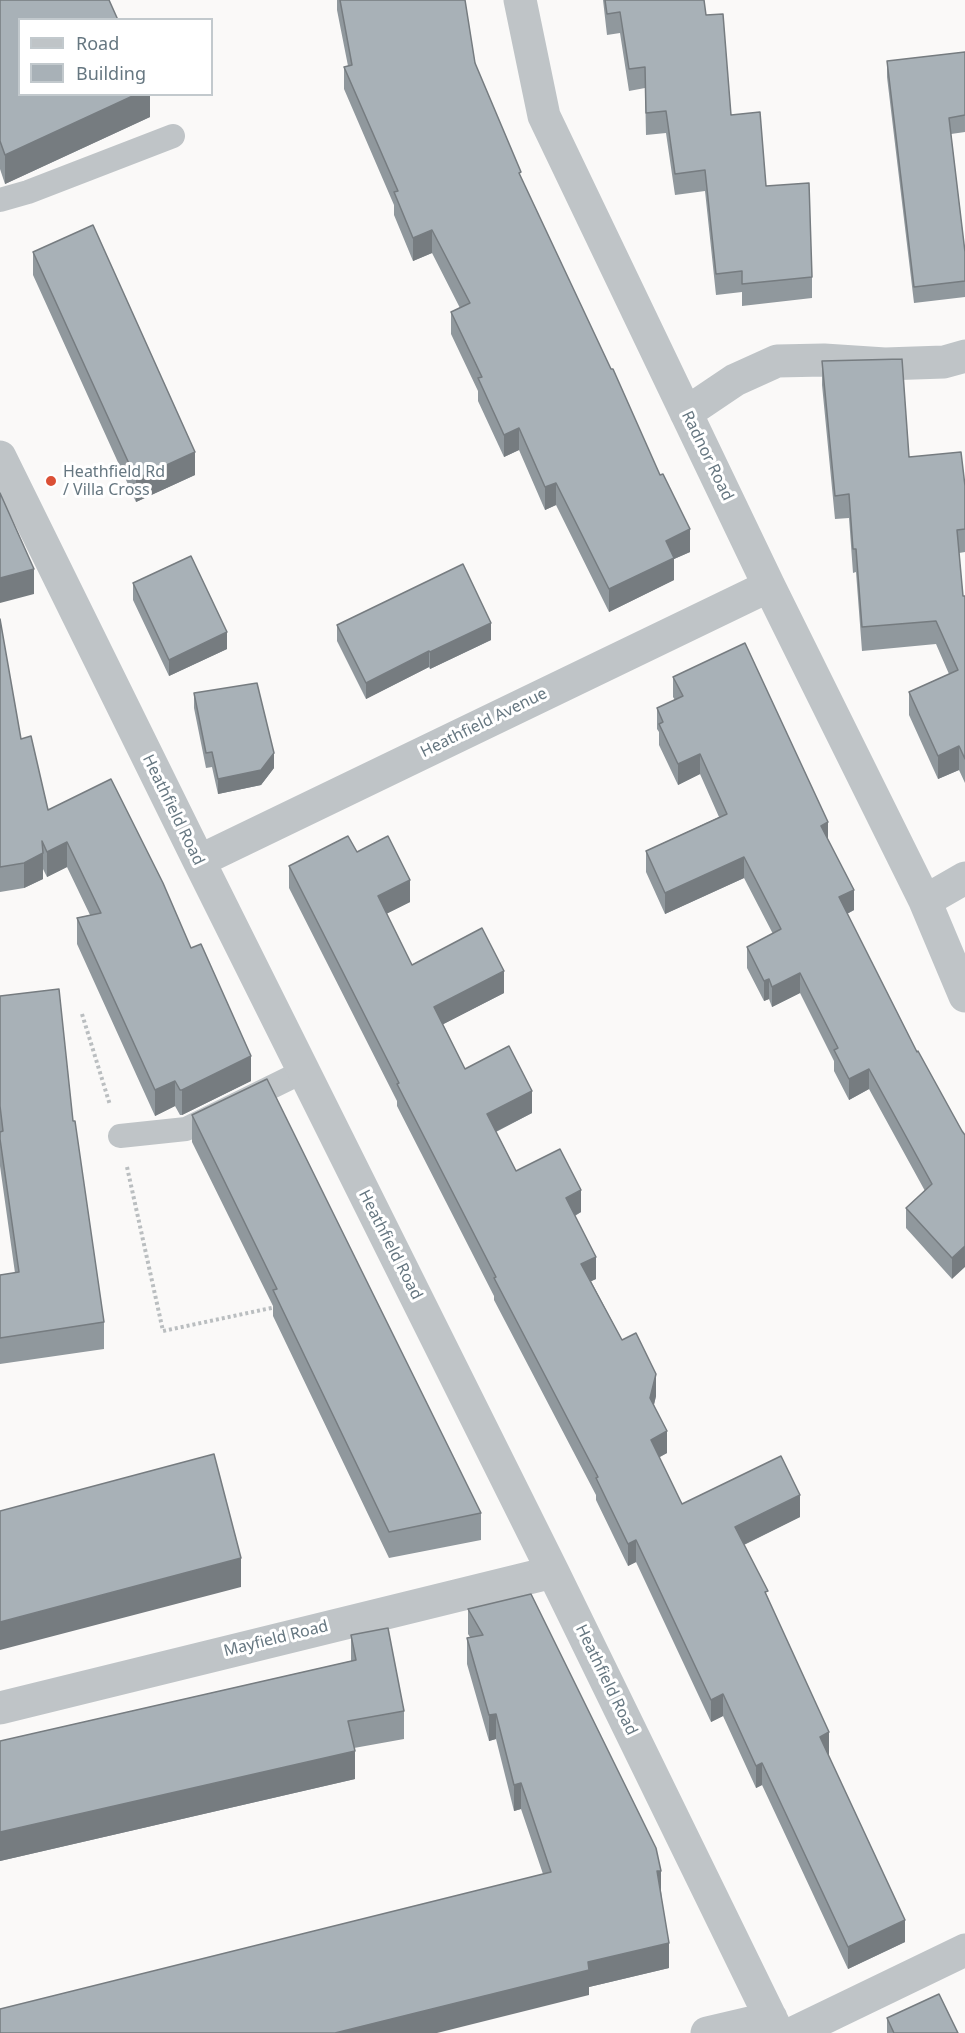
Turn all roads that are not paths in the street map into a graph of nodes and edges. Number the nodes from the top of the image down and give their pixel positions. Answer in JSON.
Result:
{"nodes":[{"id":1,"x":520,"y":0,"type":"edge"},
{"id":2,"x":173,"y":136,"type":"dead end"},
{"id":3,"x":0,"y":200,"type":"edge"},
{"id":4,"x":965,"y":356,"type":"edge"},
{"id":5,"x":686,"y":413,"type":"junction"},
{"id":6,"x":0,"y":457,"type":"edge"},
{"id":7,"x":769,"y":586,"type":"junction"},
{"id":8,"x":199,"y":861,"type":"junction"},
{"id":9,"x":965,"y":878,"type":"edge"},
{"id":10,"x":925,"y":901,"type":"junction"},
{"id":11,"x":965,"y":996,"type":"edge"},
{"id":12,"x":303,"y":1071,"type":"junction"},
{"id":13,"x":120,"y":1136,"type":"dead end"},
{"id":14,"x":553,"y":1572,"type":"junction"},
{"id":15,"x":0,"y":1708,"type":"edge"},
{"id":16,"x":965,"y":1950,"type":"edge"},
{"id":17,"x":780,"y":2028,"type":"edge"},
{"id":18,"x":707,"y":2033,"type":"edge"}],
"edges":[{"from":1,"to":5,"type":"street","name":"Radnor Road"},
{"from":2,"to":3,"type":"lane"},
{"from":4,"to":5,"type":"street"},
{"from":5,"to":7,"type":"street","name":"Radnor Road"},
{"from":6,"to":8,"type":"street","name":"Heathfield Road"},
{"from":7,"to":8,"type":"street","name":"Heathfield Avenue"},
{"from":7,"to":10,"type":"street","name":"Radnor Road"},
{"from":8,"to":12,"type":"street","name":"Heathfield Road"},
{"from":9,"to":10,"type":"street"},
{"from":10,"to":11,"type":"street","name":"Radnor Road"},
{"from":12,"to":13,"type":"lane"},
{"from":12,"to":14,"type":"street","name":"Heathfield Road"},
{"from":14,"to":15,"type":"street","name":"Mayfield Road"},
{"from":14,"to":17,"type":"street","name":"Heathfield Road"},
{"from":16,"to":17,"type":"street"},
{"from":17,"to":18,"type":"street"}]}
